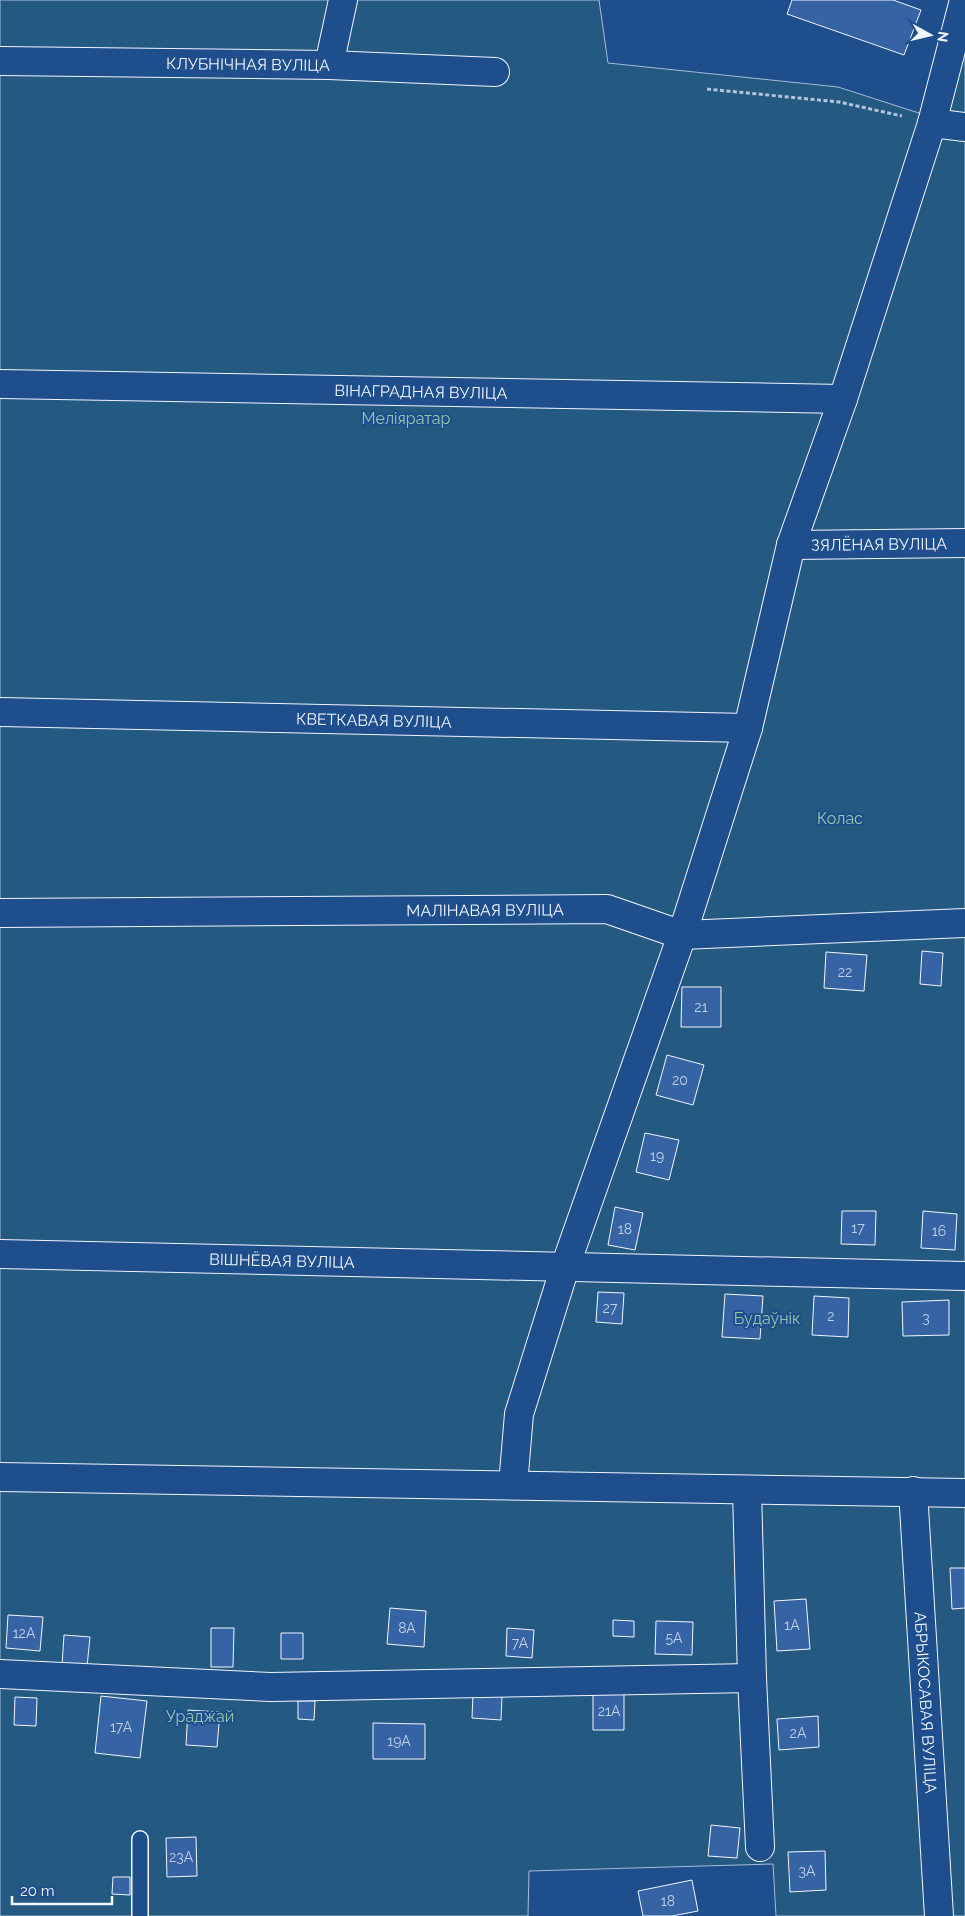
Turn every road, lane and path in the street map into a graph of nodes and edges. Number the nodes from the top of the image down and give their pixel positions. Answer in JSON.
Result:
{"nodes":[{"id":1,"x":343,"y":0,"type":"edge"},
{"id":2,"x":964,"y":0,"type":"edge"},
{"id":3,"x":0,"y":61,"type":"edge"},
{"id":4,"x":329,"y":65,"type":"junction"},
{"id":5,"x":495,"y":72,"type":"dead end"},
{"id":6,"x":707,"y":89,"type":"dead end"},
{"id":7,"x":932,"y":123,"type":"junction"},
{"id":8,"x":965,"y":128,"type":"edge"},
{"id":9,"x":0,"y":384,"type":"edge"},
{"id":10,"x":843,"y":398,"type":"junction"},
{"id":11,"x":965,"y":543,"type":"edge"},
{"id":12,"x":791,"y":545,"type":"junction"},
{"id":13,"x":0,"y":712,"type":"edge"},
{"id":14,"x":748,"y":728,"type":"junction"},
{"id":15,"x":0,"y":913,"type":"edge"},
{"id":16,"x":965,"y":923,"type":"edge"},
{"id":17,"x":682,"y":935,"type":"junction"},
{"id":18,"x":0,"y":1254,"type":"edge"},
{"id":19,"x":565,"y":1267,"type":"junction"},
{"id":20,"x":965,"y":1276,"type":"edge"},
{"id":21,"x":0,"y":1477,"type":"edge"},
{"id":22,"x":513,"y":1485,"type":"junction"},
{"id":23,"x":747,"y":1490,"type":"junction"},
{"id":24,"x":913,"y":1491,"type":"junction"},
{"id":25,"x":965,"y":1493,"type":"edge"},
{"id":26,"x":0,"y":1674,"type":"edge"},
{"id":27,"x":752,"y":1678,"type":"junction"},
{"id":28,"x":140,"y":1839,"type":"dead end"},
{"id":29,"x":760,"y":1847,"type":"dead end"},
{"id":30,"x":140,"y":1916,"type":"edge"},
{"id":31,"x":939,"y":1916,"type":"edge"}],
"edges":[{"from":1,"to":4,"type":"street"},
{"from":2,"to":7,"type":"street"},
{"from":3,"to":4,"type":"street","name":"КЛУБНІЧНАЯ ВУЛІЦА"},
{"from":4,"to":5,"type":"street","name":"КЛУБНІЧНАЯ ВУЛІЦА"},
{"from":6,"to":7,"type":"path"},
{"from":7,"to":8,"type":"street"},
{"from":7,"to":10,"type":"street"},
{"from":9,"to":10,"type":"street","name":"ВІНАГРАДНАЯ ВУЛІЦА"},
{"from":10,"to":12,"type":"street"},
{"from":11,"to":12,"type":"street","name":"ЗЯЛЁНАЯ ВУЛІЦА"},
{"from":12,"to":14,"type":"street"},
{"from":13,"to":14,"type":"street","name":"КВЕТКАВАЯ ВУЛІЦА"},
{"from":14,"to":17,"type":"street"},
{"from":15,"to":17,"type":"street","name":"МАЛІНАВАЯ ВУЛІЦА"},
{"from":16,"to":17,"type":"street","name":"МАЛІНАВАЯ ВУЛІЦА"},
{"from":17,"to":19,"type":"street"},
{"from":18,"to":19,"type":"street","name":"ВІШНЁВАЯ ВУЛІЦА"},
{"from":19,"to":20,"type":"street","name":"ВІШНЁВАЯ ВУЛІЦА"},
{"from":19,"to":22,"type":"street"},
{"from":21,"to":22,"type":"street"},
{"from":22,"to":23,"type":"street"},
{"from":23,"to":24,"type":"street"},
{"from":23,"to":27,"type":"street"},
{"from":24,"to":25,"type":"street"},
{"from":24,"to":31,"type":"street","name":"АБРЫКОСАВАЯ ВУЛІЦА"},
{"from":26,"to":27,"type":"street"},
{"from":27,"to":29,"type":"street"},
{"from":28,"to":30,"type":"lane"}]}
